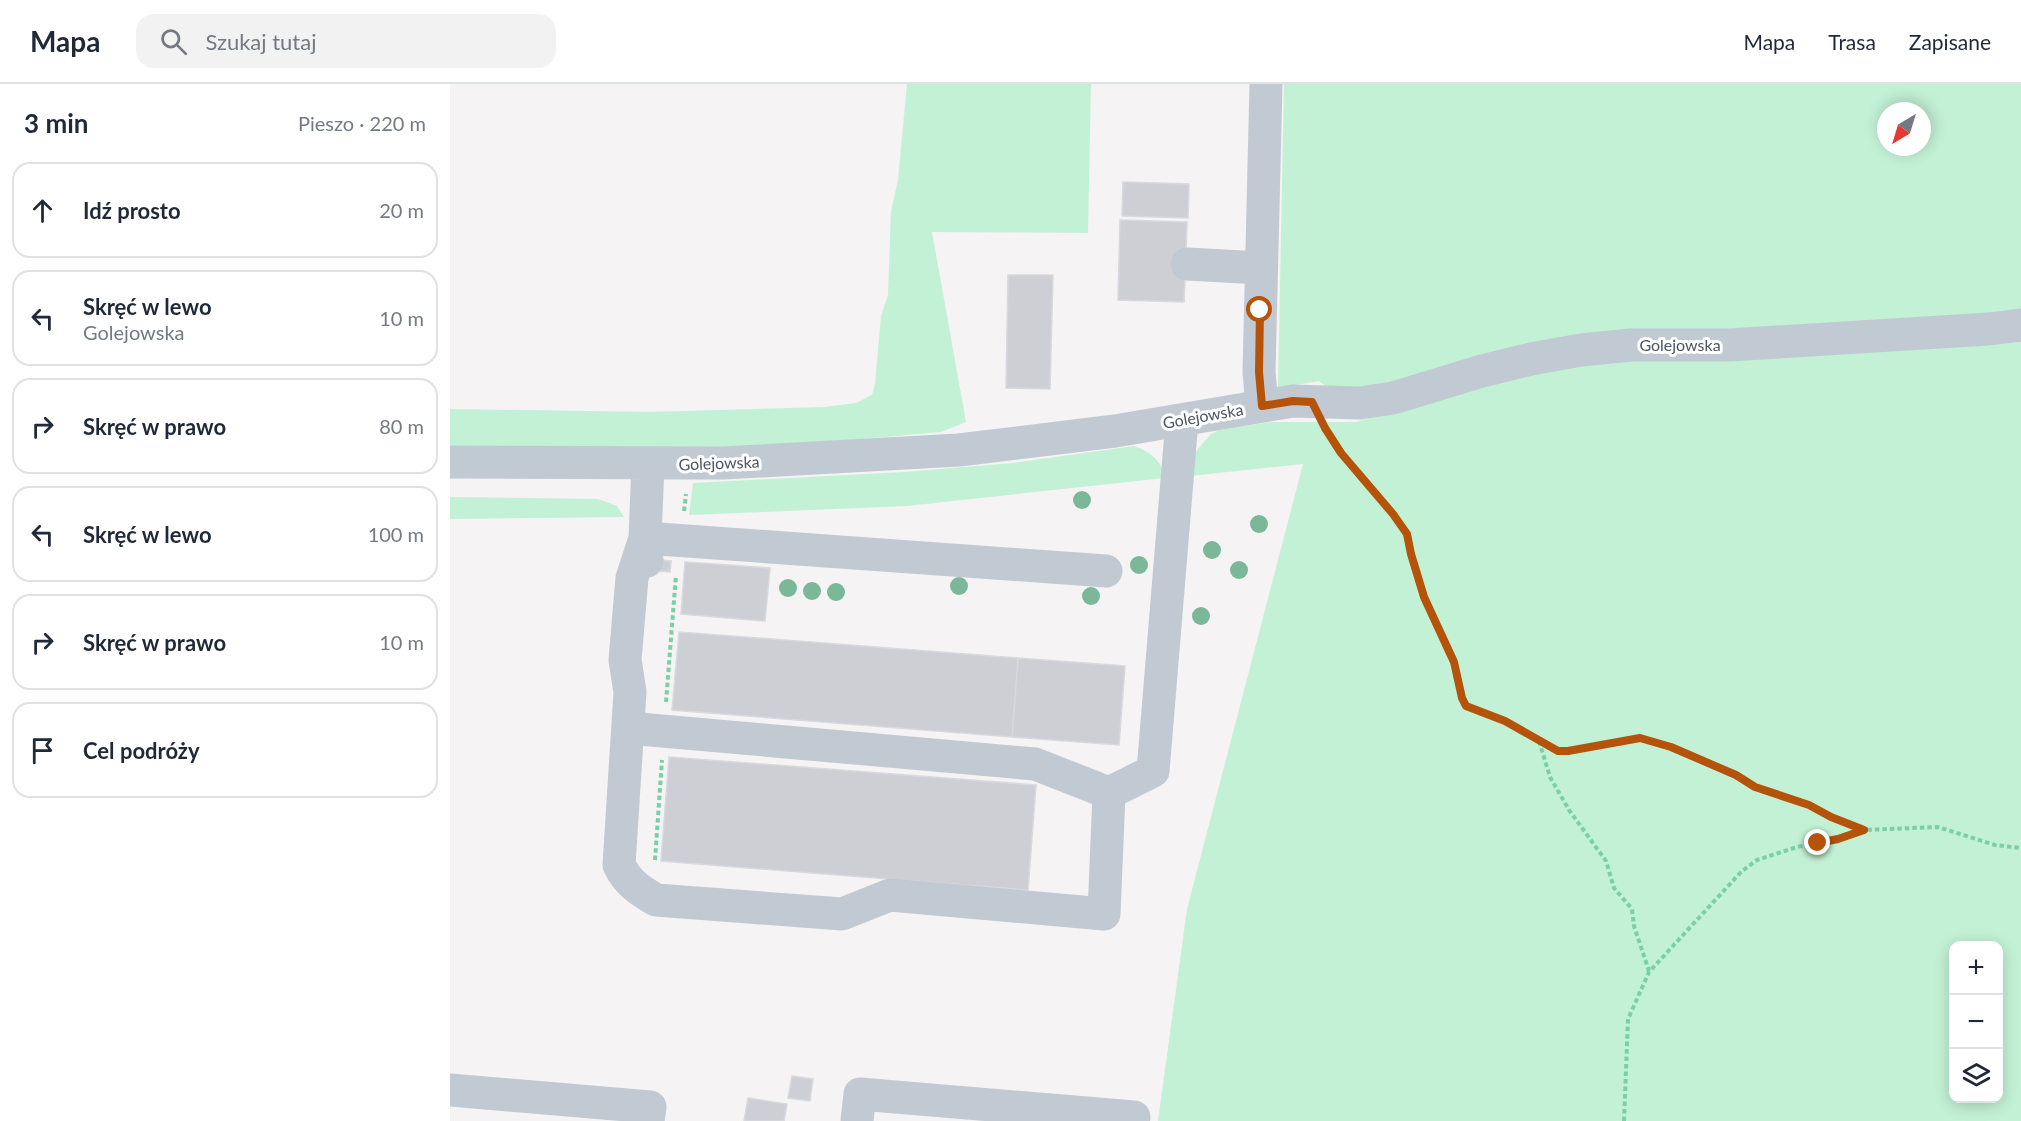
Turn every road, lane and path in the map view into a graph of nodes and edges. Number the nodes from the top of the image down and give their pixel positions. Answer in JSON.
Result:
{"nodes":[{"id":1,"x":1266,"y":84,"type":"edge"},
{"id":2,"x":1187,"y":264,"type":"dead end"},
{"id":3,"x":1262,"y":268,"type":"junction"},
{"id":4,"x":2021,"y":325,"type":"edge"},
{"id":5,"x":1327,"y":402,"type":"junction"},
{"id":6,"x":1262,"y":406,"type":"junction"},
{"id":7,"x":1182,"y":420,"type":"junction"},
{"id":8,"x":450,"y":462,"type":"edge"},
{"id":9,"x":648,"y":464,"type":"junction"},
{"id":10,"x":688,"y":464,"type":"junction"},
{"id":11,"x":645,"y":538,"type":"junction"},
{"id":12,"x":681,"y":541,"type":"junction"},
{"id":13,"x":1106,"y":572,"type":"dead end"},
{"id":14,"x":628,"y":728,"type":"junction"},
{"id":15,"x":664,"y":732,"type":"junction"},
{"id":16,"x":1539,"y":741,"type":"junction"},
{"id":17,"x":1109,"y":793,"type":"junction"},
{"id":18,"x":1864,"y":830,"type":"junction"},
{"id":19,"x":2021,"y":848,"type":"edge"},
{"id":20,"x":656,"y":900,"type":"junction"},
{"id":21,"x":1649,"y":972,"type":"junction"},
{"id":22,"x":450,"y":1090,"type":"edge"},
{"id":23,"x":648,"y":1121,"type":"edge"},
{"id":24,"x":857,"y":1121,"type":"edge"},
{"id":25,"x":1134,"y":1121,"type":"edge"},
{"id":26,"x":1624,"y":1121,"type":"edge"}],
"edges":[{"from":1,"to":3,"type":"street"},
{"from":2,"to":3,"type":"street"},
{"from":3,"to":6,"type":"street"},
{"from":4,"to":5,"type":"street","name":"Golejowska"},
{"from":5,"to":6,"type":"street","name":"Golejowska"},
{"from":5,"to":16,"type":"path"},
{"from":6,"to":7,"type":"street","name":"Golejowska"},
{"from":7,"to":10,"type":"street","name":"Golejowska"},
{"from":7,"to":17,"type":"street"},
{"from":8,"to":9,"type":"street","name":"Golejowska"},
{"from":9,"to":10,"type":"street","name":"Golejowska"},
{"from":9,"to":11,"type":"street"},
{"from":10,"to":12,"type":"path"},
{"from":11,"to":12,"type":"street"},
{"from":11,"to":14,"type":"street"},
{"from":12,"to":13,"type":"street"},
{"from":12,"to":15,"type":"path"},
{"from":14,"to":15,"type":"street"},
{"from":14,"to":20,"type":"street"},
{"from":15,"to":17,"type":"street"},
{"from":15,"to":20,"type":"path"},
{"from":16,"to":18,"type":"path"},
{"from":16,"to":21,"type":"path"},
{"from":17,"to":20,"type":"street"},
{"from":18,"to":19,"type":"path"},
{"from":18,"to":21,"type":"path"},
{"from":21,"to":26,"type":"path"},
{"from":22,"to":23,"type":"street"},
{"from":24,"to":25,"type":"street"}]}
